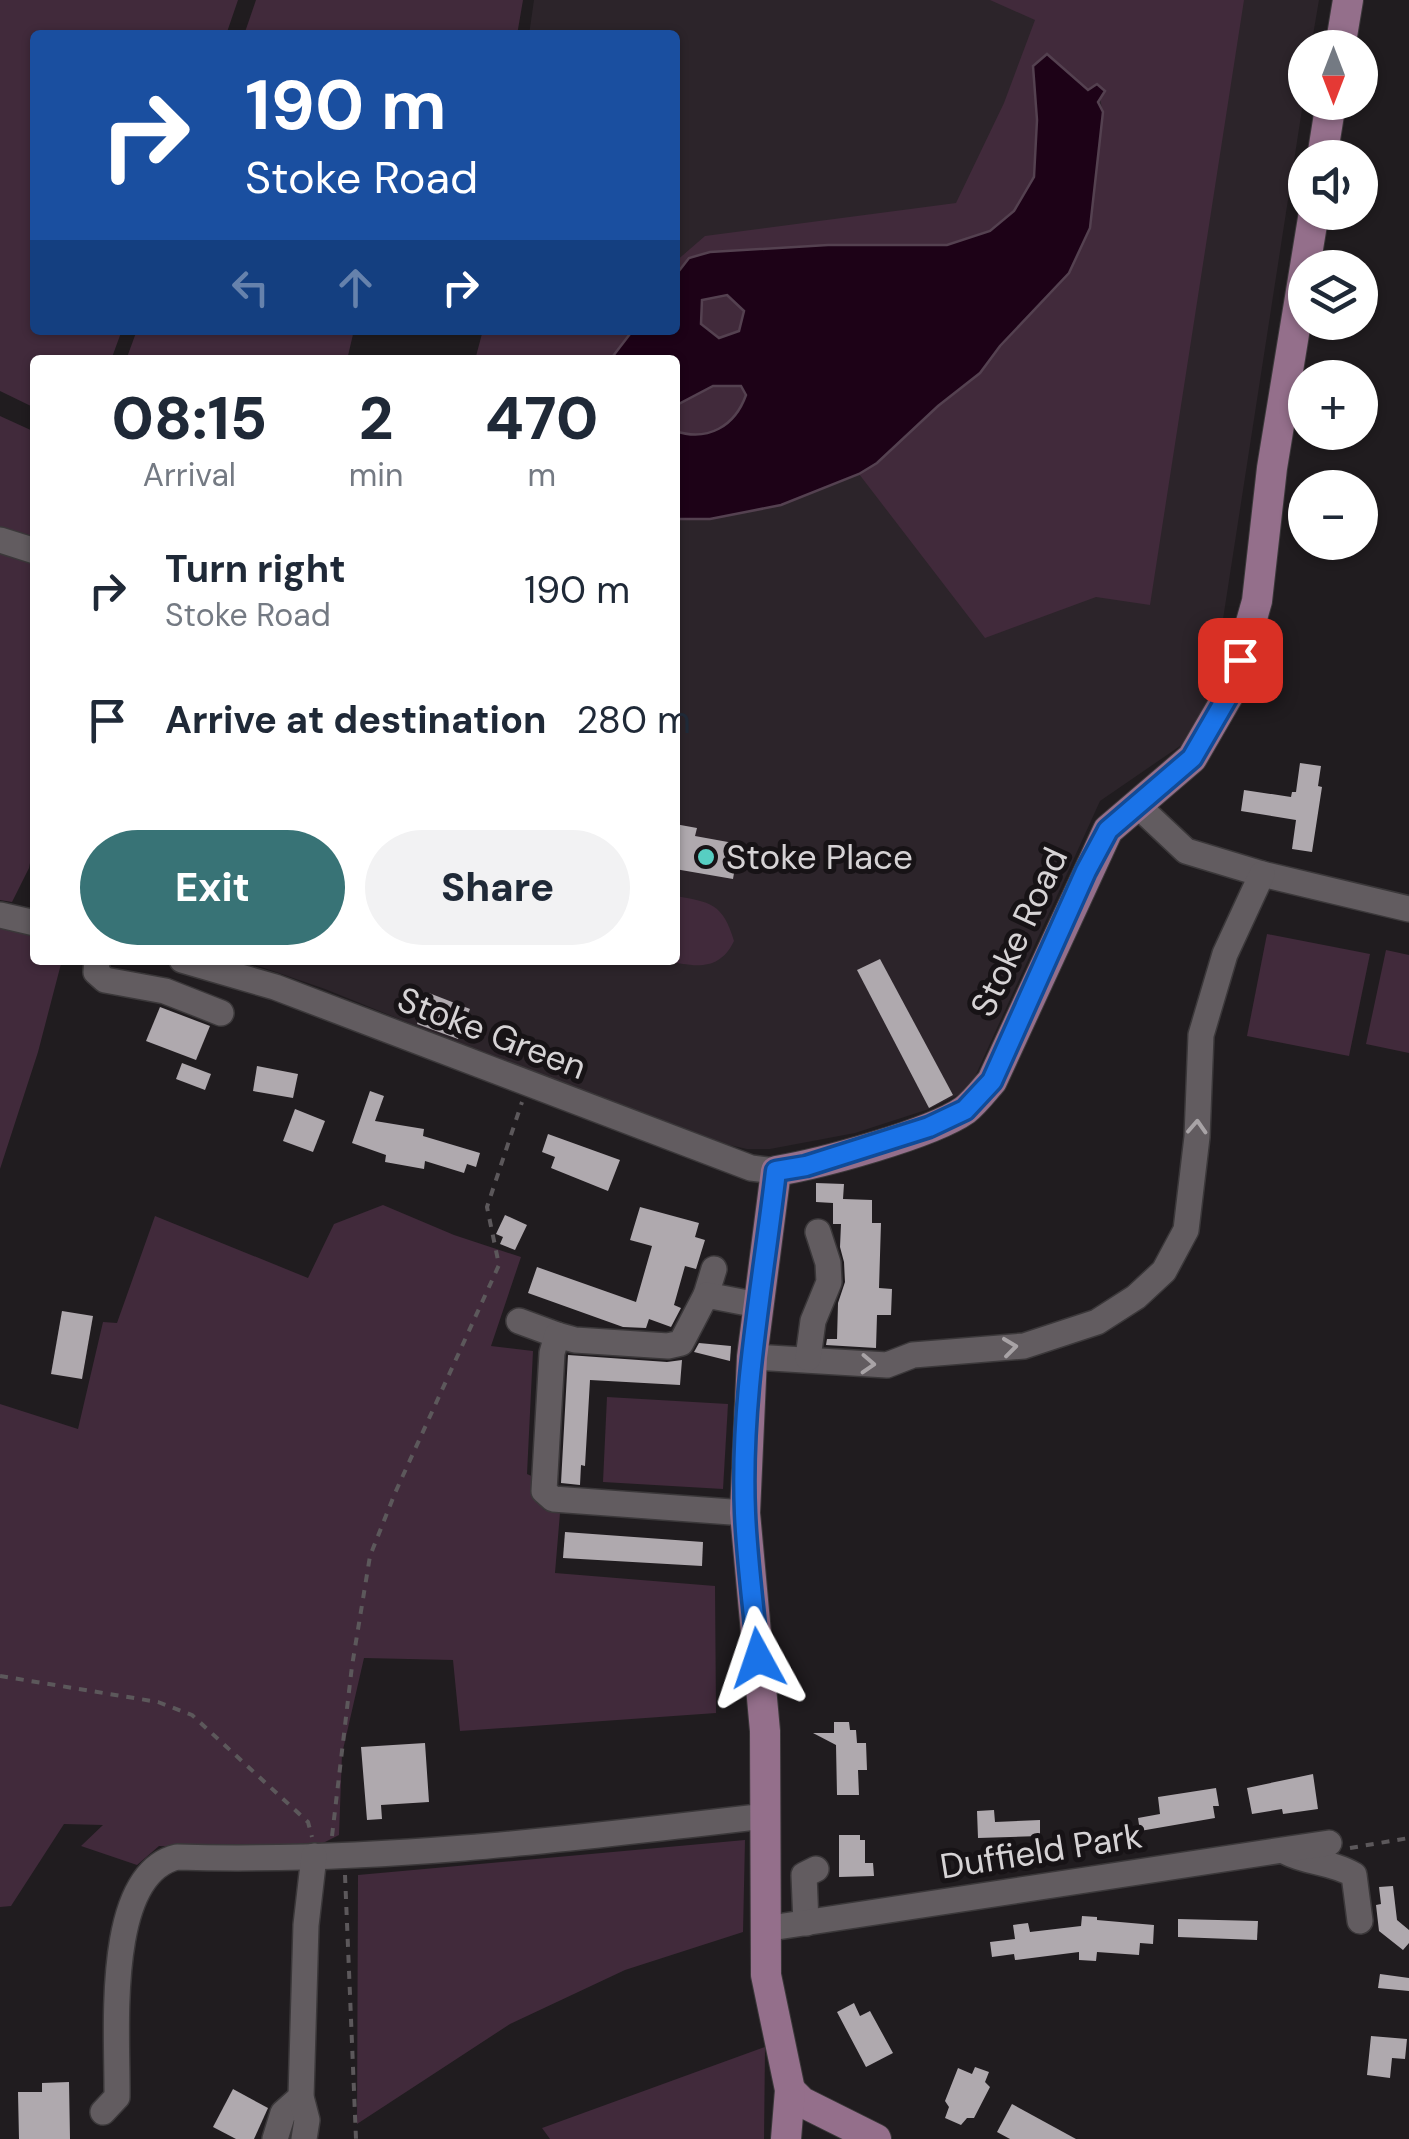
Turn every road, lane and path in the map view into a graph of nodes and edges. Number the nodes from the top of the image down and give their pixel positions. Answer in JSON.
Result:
{"nodes":[{"id":1,"x":1348,"y":0,"type":"edge"},
{"id":2,"x":1343,"y":30,"type":"edge"},
{"id":3,"x":1311,"y":230,"type":"edge"},
{"id":4,"x":0,"y":540,"type":"edge"},
{"id":5,"x":30,"y":549,"type":"edge"},
{"id":6,"x":1136,"y":804,"type":"junction"},
{"id":7,"x":1262,"y":874,"type":"junction"},
{"id":8,"x":1409,"y":909,"type":"edge"},
{"id":9,"x":0,"y":915,"type":"edge"},
{"id":10,"x":30,"y":922,"type":"edge"},
{"id":11,"x":97,"y":965,"type":"edge"},
{"id":12,"x":199,"y":965,"type":"edge"},
{"id":13,"x":221,"y":1013,"type":"dead end"},
{"id":14,"x":528,"y":1084,"type":"junction"},
{"id":15,"x":776,"y":1171,"type":"junction"},
{"id":16,"x":818,"y":1232,"type":"dead end"},
{"id":17,"x":714,"y":1270,"type":"dead end"},
{"id":18,"x":706,"y":1295,"type":"junction"},
{"id":19,"x":758,"y":1305,"type":"junction"},
{"id":20,"x":519,"y":1321,"type":"dead end"},
{"id":21,"x":557,"y":1334,"type":"junction"},
{"id":22,"x":752,"y":1357,"type":"junction"},
{"id":23,"x":808,"y":1358,"type":"junction"},
{"id":24,"x":745,"y":1512,"type":"junction"},
{"id":25,"x":0,"y":1676,"type":"edge"},
{"id":26,"x":766,"y":1816,"type":"junction"},
{"id":27,"x":1409,"y":1838,"type":"edge"},
{"id":28,"x":1329,"y":1844,"type":"joint"},
{"id":29,"x":1281,"y":1850,"type":"junction"},
{"id":30,"x":329,"y":1856,"type":"junction"},
{"id":31,"x":816,"y":1869,"type":"dead end"},
{"id":32,"x":1360,"y":1921,"type":"dead end"},
{"id":33,"x":806,"y":1923,"type":"junction"},
{"id":34,"x":764,"y":1929,"type":"junction"},
{"id":35,"x":790,"y":2090,"type":"junction"},
{"id":36,"x":301,"y":2097,"type":"junction"},
{"id":37,"x":103,"y":2112,"type":"dead end"},
{"id":38,"x":275,"y":2139,"type":"edge"},
{"id":39,"x":304,"y":2139,"type":"edge"},
{"id":40,"x":356,"y":2139,"type":"edge"},
{"id":41,"x":786,"y":2139,"type":"edge"},
{"id":42,"x":876,"y":2139,"type":"edge"}],
"edges":[{"from":1,"to":2,"type":"main road"},
{"from":3,"to":6,"type":"main road","name":"Stoke Road"},
{"from":4,"to":5,"type":"street"},
{"from":6,"to":7,"type":"street"},
{"from":6,"to":15,"type":"main road","name":"Stoke Road"},
{"from":7,"to":8,"type":"street"},
{"from":23,"to":7,"type":"street","one_way":true},
{"from":9,"to":10,"type":"street"},
{"from":11,"to":13,"type":"street"},
{"from":12,"to":14,"type":"street","name":"Stoke Green"},
{"from":14,"to":15,"type":"street","name":"Stoke Green"},
{"from":14,"to":30,"type":"path"},
{"from":15,"to":19,"type":"main road"},
{"from":16,"to":23,"type":"street"},
{"from":17,"to":18,"type":"street"},
{"from":18,"to":19,"type":"street"},
{"from":18,"to":21,"type":"street"},
{"from":19,"to":22,"type":"main road"},
{"from":20,"to":21,"type":"street"},
{"from":21,"to":24,"type":"street"},
{"from":22,"to":23,"type":"street"},
{"from":22,"to":24,"type":"main road"},
{"from":24,"to":26,"type":"main road"},
{"from":25,"to":30,"type":"path"},
{"from":26,"to":30,"type":"street"},
{"from":26,"to":34,"type":"main road"},
{"from":27,"to":28,"type":"path"},
{"from":28,"to":29,"type":"street","name":"Duffield Park"},
{"from":29,"to":32,"type":"street"},
{"from":29,"to":33,"type":"street","name":"Duffield Park"},
{"from":30,"to":36,"type":"street"},
{"from":30,"to":37,"type":"street"},
{"from":30,"to":40,"type":"path"},
{"from":31,"to":33,"type":"street"},
{"from":33,"to":34,"type":"street","name":"Duffield Park"},
{"from":34,"to":35,"type":"main road"},
{"from":35,"to":41,"type":"main road"},
{"from":35,"to":42,"type":"main road"},
{"from":36,"to":38,"type":"street"},
{"from":36,"to":39,"type":"street"}]}
